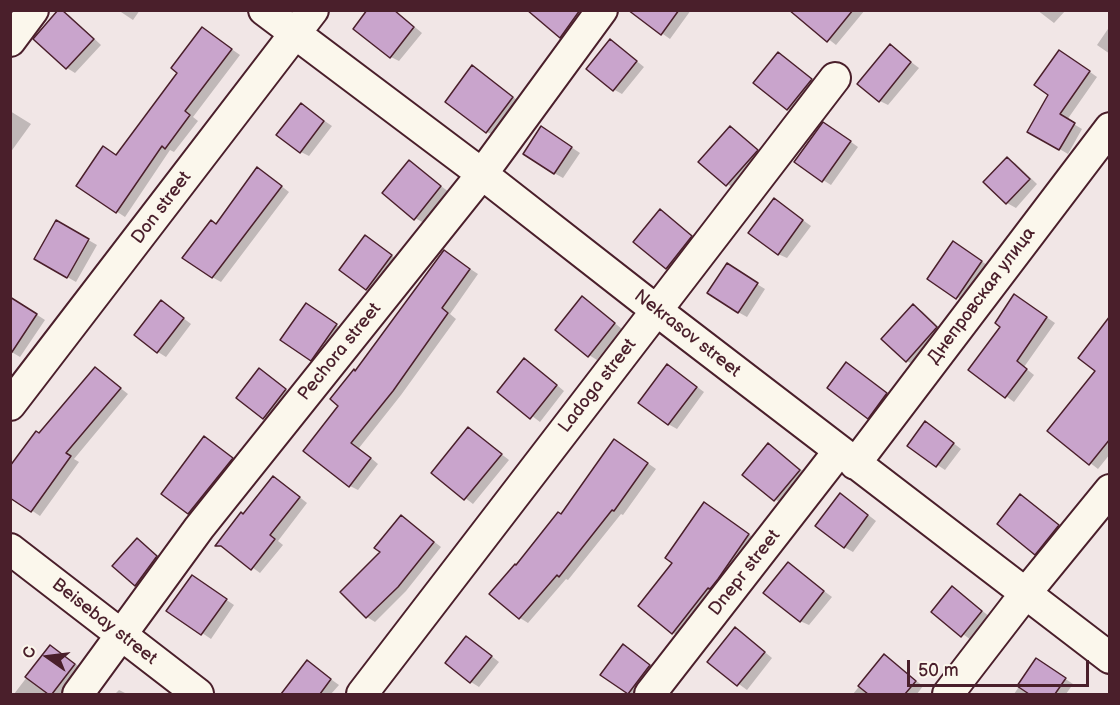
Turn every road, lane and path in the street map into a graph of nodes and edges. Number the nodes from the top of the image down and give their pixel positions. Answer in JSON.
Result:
{"nodes":[{"id":1,"x":33,"y":10,"type":"edge"},
{"id":2,"x":264,"y":10,"type":"edge"},
{"id":3,"x":313,"y":10,"type":"edge"},
{"id":4,"x":602,"y":10,"type":"edge"},
{"id":5,"x":295,"y":34,"type":"junction"},
{"id":6,"x":10,"y":41,"type":"edge"},
{"id":7,"x":835,"y":78,"type":"dead end"},
{"id":8,"x":1110,"y":128,"type":"edge"},
{"id":9,"x":482,"y":174,"type":"junction"},
{"id":10,"x":656,"y":310,"type":"junction"},
{"id":11,"x":10,"y":405,"type":"edge"},
{"id":12,"x":847,"y":457,"type":"junction"},
{"id":13,"x":1110,"y":490,"type":"edge"},
{"id":14,"x":10,"y":549,"type":"edge"},
{"id":15,"x":1025,"y":594,"type":"junction"},
{"id":16,"x":123,"y":636,"type":"junction"},
{"id":17,"x":1110,"y":658,"type":"edge"},
{"id":18,"x":78,"y":694,"type":"edge"},
{"id":19,"x":198,"y":694,"type":"edge"},
{"id":20,"x":362,"y":694,"type":"edge"},
{"id":21,"x":650,"y":694,"type":"edge"},
{"id":22,"x":948,"y":694,"type":"edge"}],
"edges":[{"from":1,"to":6,"type":"street"},
{"from":2,"to":5,"type":"street","name":"Nekrasov street"},
{"from":3,"to":5,"type":"street","name":"Don street"},
{"from":4,"to":9,"type":"street","name":"Pechora street"},
{"from":5,"to":9,"type":"street","name":"Nekrasov street"},
{"from":5,"to":11,"type":"street","name":"Don street"},
{"from":7,"to":10,"type":"street","name":"Ladoga street"},
{"from":8,"to":12,"type":"street","name":"Днепровская улица"},
{"from":9,"to":10,"type":"street","name":"Nekrasov street"},
{"from":9,"to":16,"type":"street","name":"Pechora street"},
{"from":10,"to":12,"type":"street","name":"Nekrasov street"},
{"from":10,"to":20,"type":"street","name":"Ladoga street"},
{"from":12,"to":15,"type":"street","name":"Nekrasov street"},
{"from":12,"to":21,"type":"street","name":"Dnepr street"},
{"from":13,"to":15,"type":"street"},
{"from":14,"to":16,"type":"street","name":"Beisebay street"},
{"from":15,"to":17,"type":"street","name":"Nekrasov street"},
{"from":15,"to":22,"type":"street"},
{"from":16,"to":18,"type":"street","name":"Pechora street"},
{"from":16,"to":19,"type":"street","name":"Beisebay street"}]}
